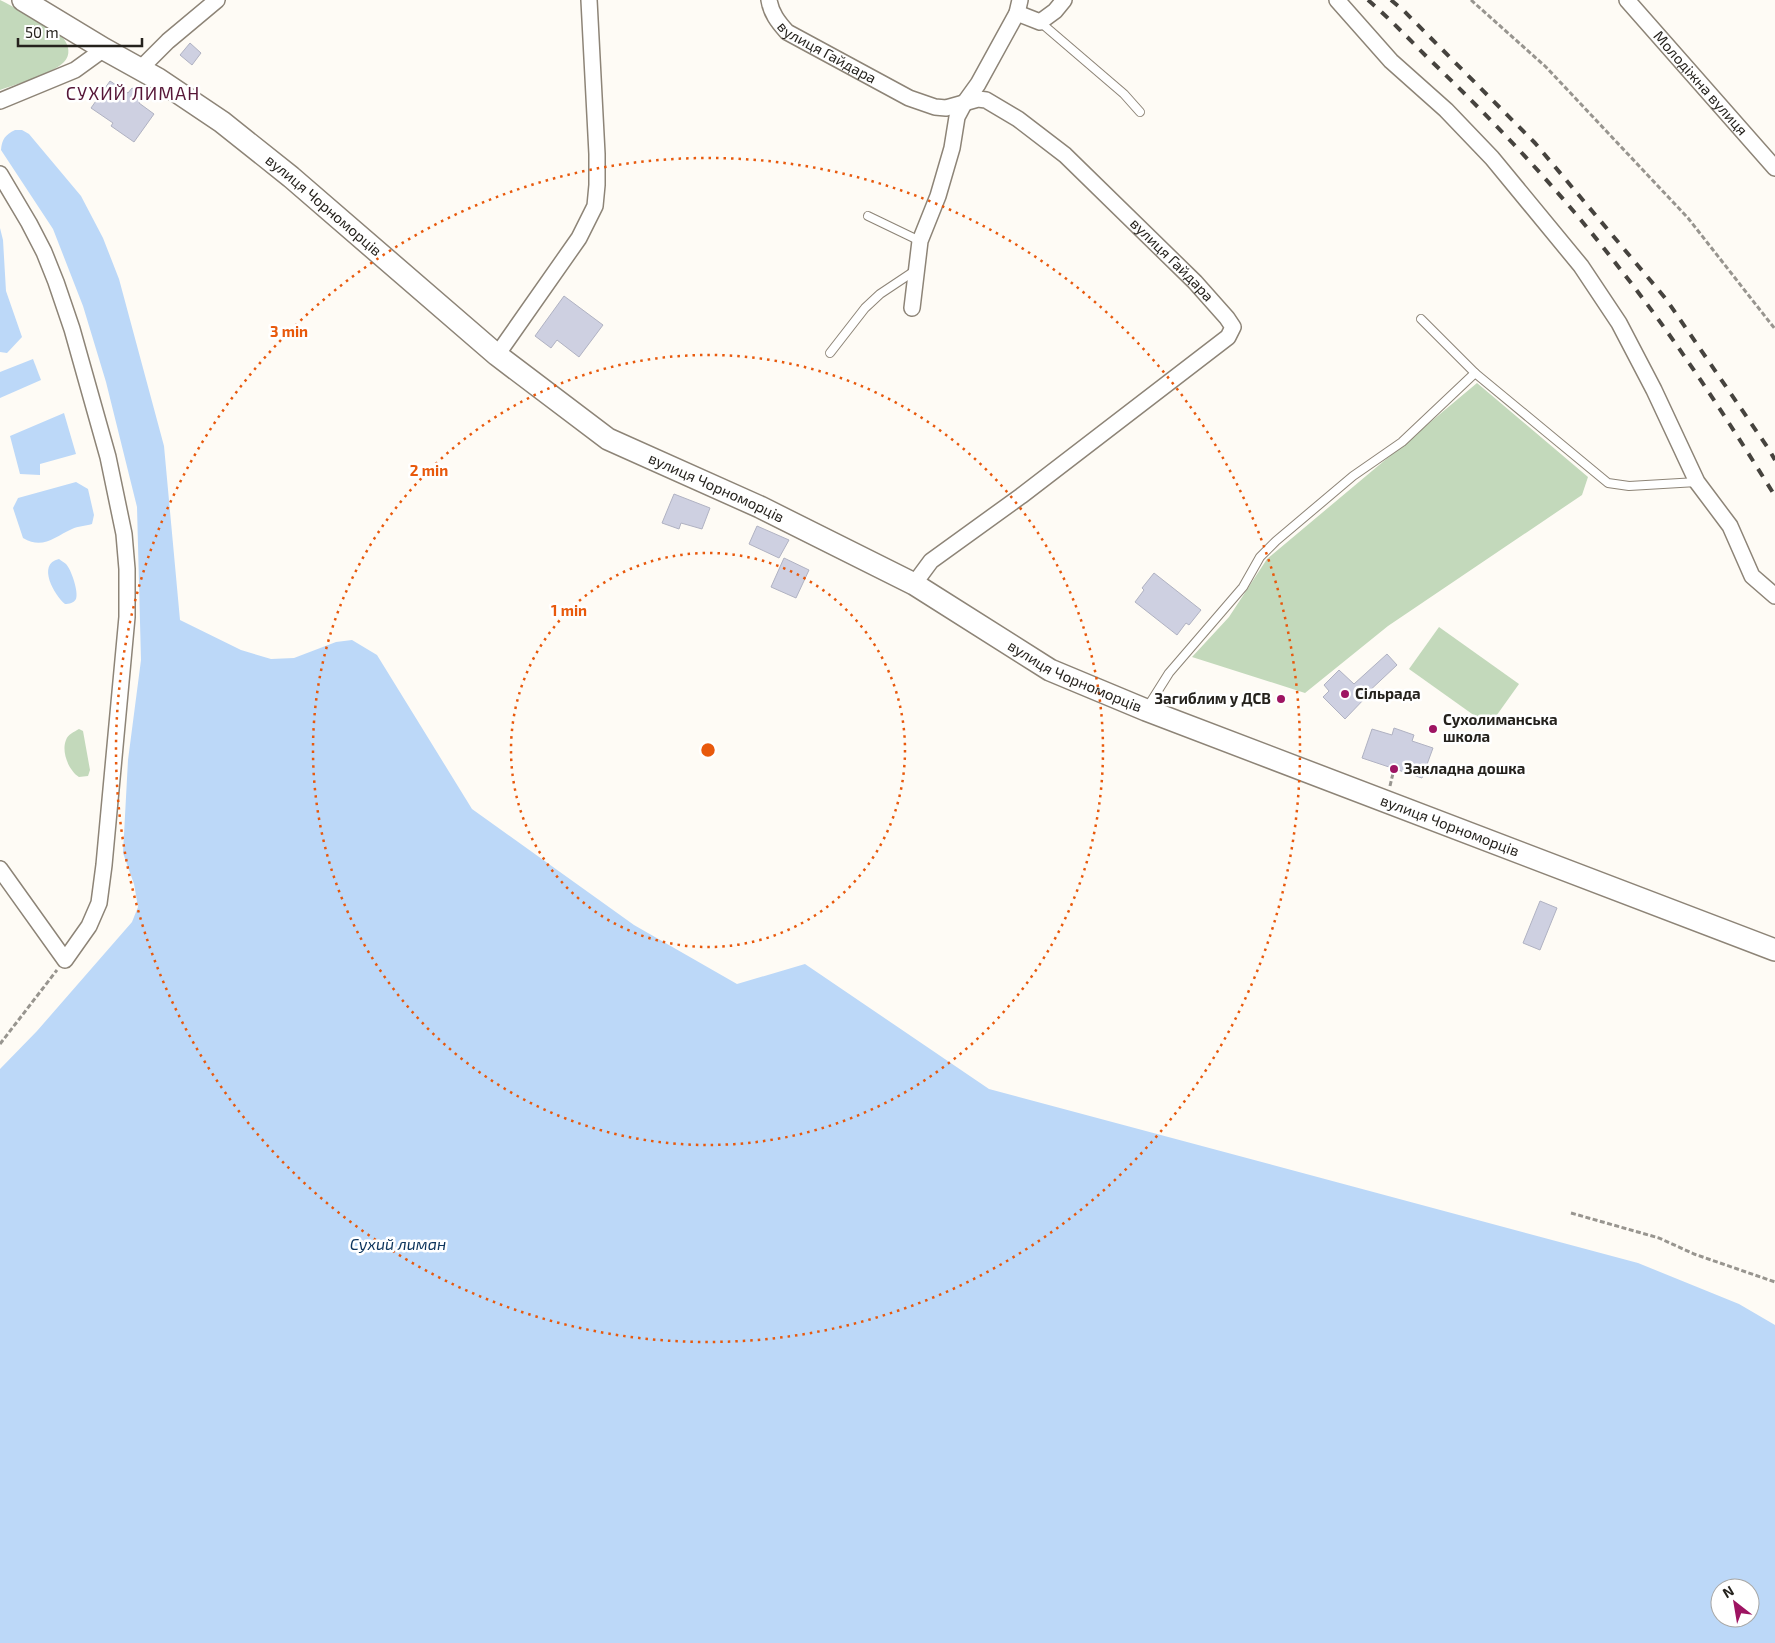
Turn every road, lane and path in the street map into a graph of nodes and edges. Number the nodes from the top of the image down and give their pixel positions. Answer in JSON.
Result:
{"nodes":[{"id":1,"x":23,"y":0,"type":"edge"},
{"id":2,"x":217,"y":0,"type":"edge"},
{"id":3,"x":590,"y":0,"type":"edge"},
{"id":4,"x":769,"y":0,"type":"edge"},
{"id":5,"x":1064,"y":0,"type":"edge"},
{"id":6,"x":1337,"y":0,"type":"edge"},
{"id":7,"x":1471,"y":0,"type":"edge"},
{"id":8,"x":1627,"y":0,"type":"edge"},
{"id":9,"x":1019,"y":7,"type":"edge"},
{"id":10,"x":1040,"y":22,"type":"junction"},
{"id":11,"x":104,"y":49,"type":"junction"},
{"id":12,"x":140,"y":69,"type":"junction"},
{"id":13,"x":0,"y":100,"type":"edge"},
{"id":14,"x":965,"y":102,"type":"junction"},
{"id":15,"x":1140,"y":112,"type":"dead end"},
{"id":16,"x":1775,"y":168,"type":"edge"},
{"id":17,"x":0,"y":174,"type":"edge"},
{"id":18,"x":868,"y":216,"type":"dead end"},
{"id":19,"x":920,"y":241,"type":"junction"},
{"id":20,"x":916,"y":270,"type":"junction"},
{"id":21,"x":912,"y":308,"type":"dead end"},
{"id":22,"x":1421,"y":319,"type":"dead end"},
{"id":23,"x":1775,"y":329,"type":"edge"},
{"id":24,"x":830,"y":353,"type":"dead end"},
{"id":25,"x":496,"y":355,"type":"junction"},
{"id":26,"x":1475,"y":373,"type":"junction"},
{"id":27,"x":1697,"y":482,"type":"junction"},
{"id":28,"x":914,"y":584,"type":"junction"},
{"id":29,"x":1775,"y":596,"type":"edge"},
{"id":30,"x":1146,"y":710,"type":"junction"},
{"id":31,"x":0,"y":869,"type":"edge"},
{"id":32,"x":1775,"y":950,"type":"edge"},
{"id":33,"x":65,"y":960,"type":"junction"},
{"id":34,"x":0,"y":1044,"type":"edge"},
{"id":35,"x":1571,"y":1213,"type":"dead end"},
{"id":36,"x":1775,"y":1282,"type":"edge"}],
"edges":[{"from":1,"to":11,"type":"main road","name":"вулиця Чорноморців"},
{"from":2,"to":12,"type":"street"},
{"from":3,"to":25,"type":"street"},
{"from":4,"to":14,"type":"street","name":"вулиця Гайдара"},
{"from":5,"to":10,"type":"street"},
{"from":6,"to":27,"type":"street"},
{"from":7,"to":23,"type":"path"},
{"from":8,"to":16,"type":"street","name":"Молодіжна вулиця"},
{"from":9,"to":10,"type":"street"},
{"from":9,"to":14,"type":"street"},
{"from":10,"to":15,"type":"lane"},
{"from":11,"to":12,"type":"main road","name":"вулиця Чорноморців"},
{"from":11,"to":13,"type":"street"},
{"from":12,"to":25,"type":"main road","name":"вулиця Чорноморців"},
{"from":14,"to":19,"type":"street"},
{"from":14,"to":28,"type":"street","name":"вулиця Гайдара"},
{"from":17,"to":33,"type":"street"},
{"from":18,"to":19,"type":"lane"},
{"from":19,"to":20,"type":"street"},
{"from":20,"to":21,"type":"street"},
{"from":20,"to":24,"type":"lane"},
{"from":22,"to":26,"type":"lane"},
{"from":25,"to":28,"type":"main road","name":"вулиця Чорноморців"},
{"from":26,"to":27,"type":"lane"},
{"from":26,"to":30,"type":"lane"},
{"from":27,"to":29,"type":"street"},
{"from":28,"to":30,"type":"main road","name":"вулиця Чорноморців"},
{"from":30,"to":32,"type":"main road","name":"вулиця Чорноморців"},
{"from":31,"to":33,"type":"street"},
{"from":33,"to":34,"type":"path"},
{"from":35,"to":36,"type":"path"}]}
